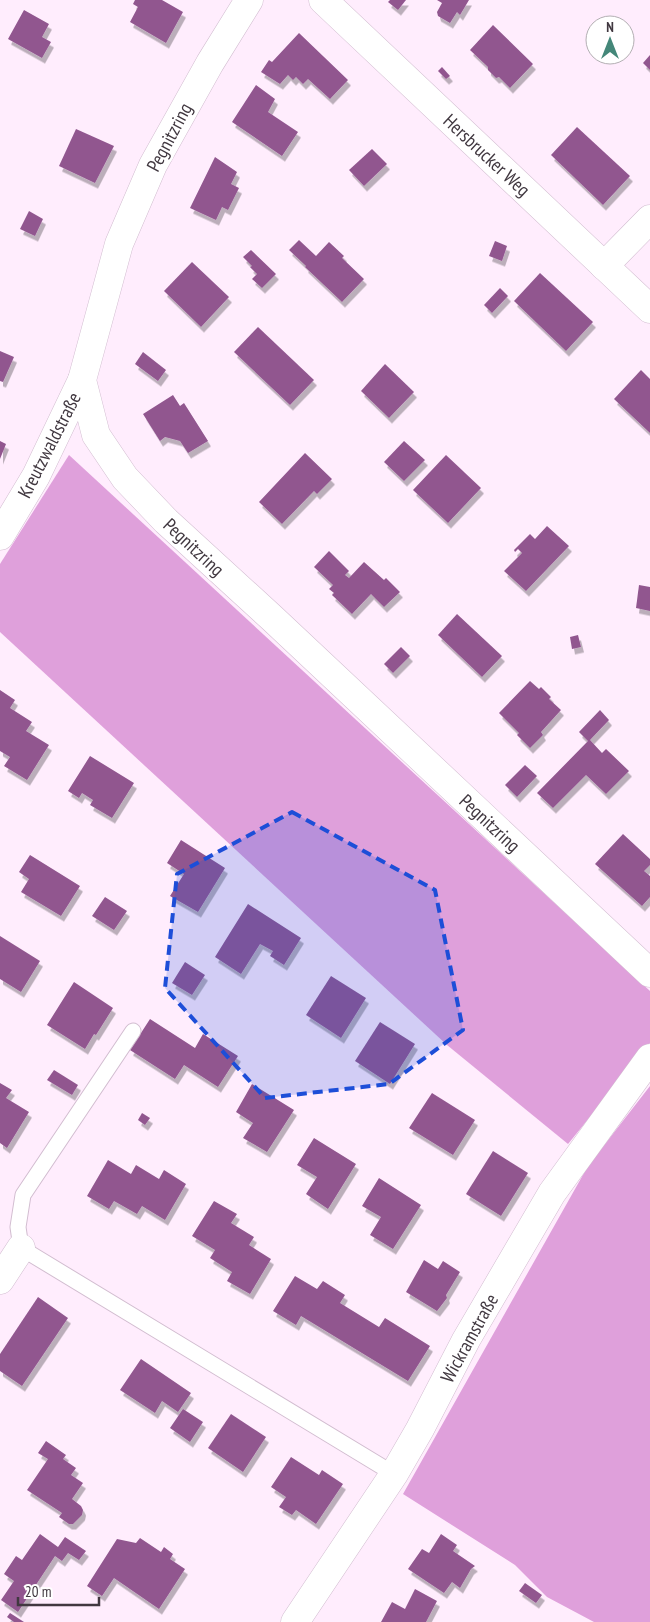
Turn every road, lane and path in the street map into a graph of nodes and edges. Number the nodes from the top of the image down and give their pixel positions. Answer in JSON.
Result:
{"nodes":[{"id":1,"x":249,"y":0,"type":"edge"},
{"id":2,"x":323,"y":0,"type":"edge"},
{"id":3,"x":650,"y":219,"type":"edge"},
{"id":4,"x":604,"y":266,"type":"junction"},
{"id":5,"x":650,"y":309,"type":"edge"},
{"id":6,"x":82,"y":380,"type":"junction"},
{"id":7,"x":0,"y":536,"type":"edge"},
{"id":8,"x":650,"y":973,"type":"edge"},
{"id":9,"x":132,"y":1030,"type":"dead end"},
{"id":10,"x":650,"y":1058,"type":"edge"},
{"id":11,"x":21,"y":1248,"type":"junction"},
{"id":12,"x":0,"y":1280,"type":"edge"},
{"id":13,"x":394,"y":1474,"type":"junction"},
{"id":14,"x":295,"y":1622,"type":"edge"}],
"edges":[{"from":1,"to":6,"type":"street","name":"Pegnitzring"},
{"from":2,"to":4,"type":"street","name":"Hersbrucker Weg"},
{"from":3,"to":4,"type":"street"},
{"from":4,"to":5,"type":"street","name":"Hersbrucker Weg"},
{"from":6,"to":7,"type":"street","name":"Kreutzwaldstraße"},
{"from":6,"to":8,"type":"street","name":"Pegnitzring"},
{"from":9,"to":11,"type":"lane"},
{"from":10,"to":13,"type":"street","name":"Wickramstraße"},
{"from":11,"to":12,"type":"street"},
{"from":11,"to":13,"type":"lane"},
{"from":13,"to":14,"type":"street","name":"Wickramstraße"}]}
